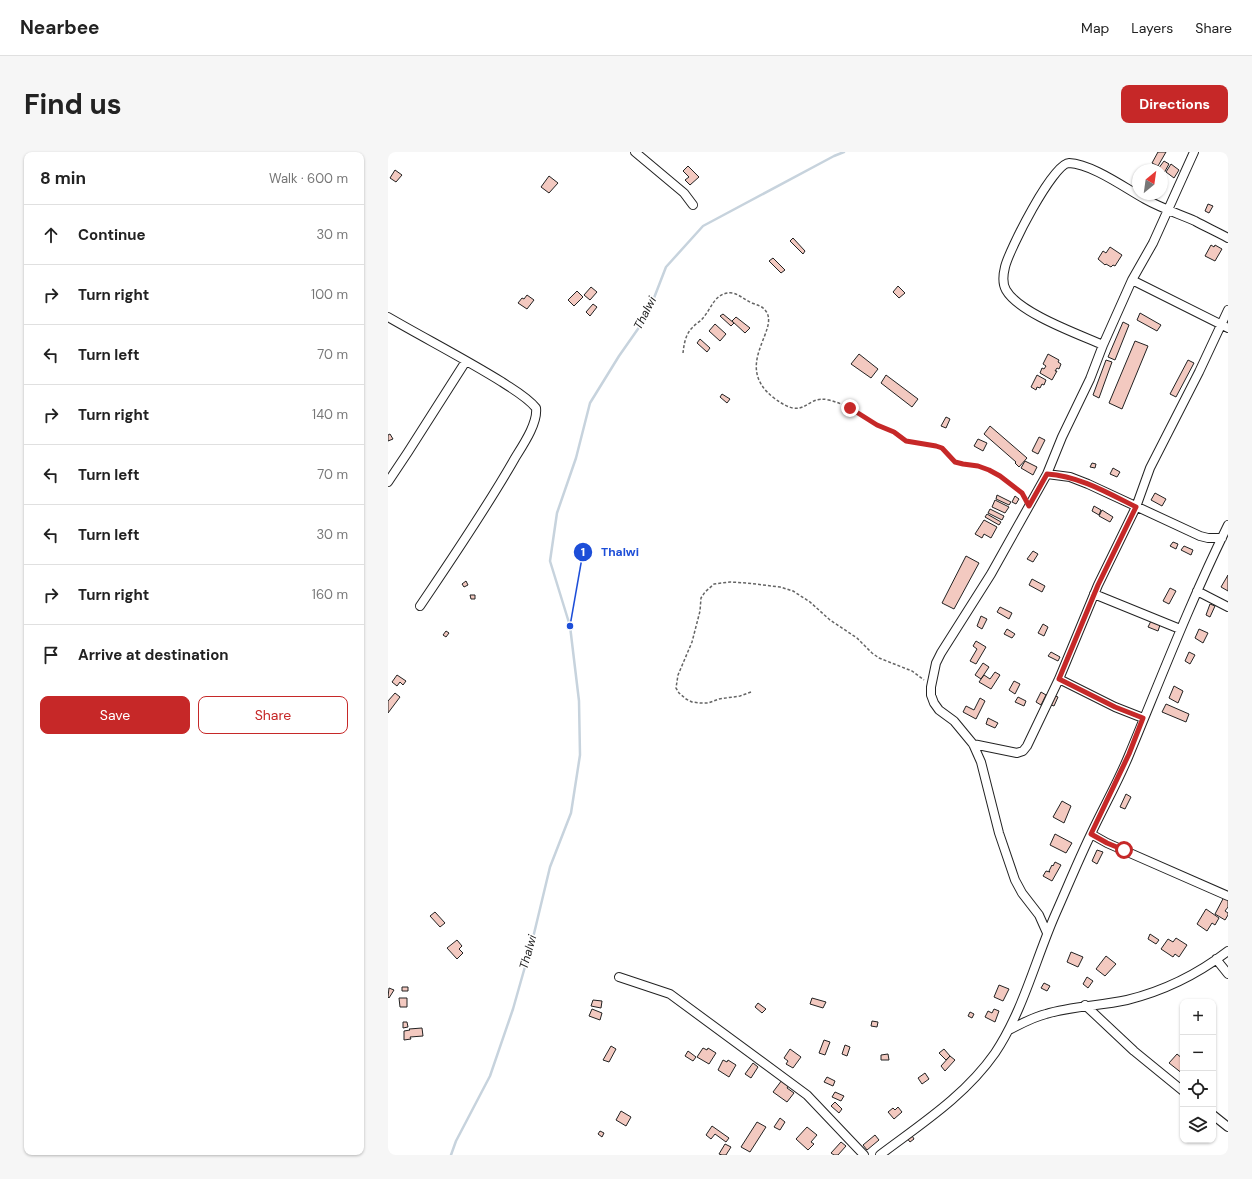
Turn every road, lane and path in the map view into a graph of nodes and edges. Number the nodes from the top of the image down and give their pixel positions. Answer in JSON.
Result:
{"nodes":[{"id":1,"x":635,"y":152,"type":"edge"},
{"id":2,"x":1194,"y":152,"type":"edge"},
{"id":3,"x":693,"y":205,"type":"dead end"},
{"id":4,"x":1168,"y":210,"type":"junction"},
{"id":5,"x":1228,"y":238,"type":"edge"},
{"id":6,"x":1132,"y":280,"type":"junction"},
{"id":7,"x":1228,"y":310,"type":"edge"},
{"id":8,"x":388,"y":317,"type":"edge"},
{"id":9,"x":1225,"y":327,"type":"edge"},
{"id":10,"x":1103,"y":345,"type":"junction"},
{"id":11,"x":683,"y":354,"type":"dead end"},
{"id":12,"x":466,"y":361,"type":"junction"},
{"id":13,"x":1047,"y":474,"type":"junction"},
{"id":14,"x":388,"y":482,"type":"edge"},
{"id":15,"x":1029,"y":506,"type":"junction"},
{"id":16,"x":1136,"y":507,"type":"junction"},
{"id":17,"x":1228,"y":525,"type":"edge"},
{"id":18,"x":1222,"y":538,"type":"junction"},
{"id":19,"x":1197,"y":591,"type":"junction"},
{"id":20,"x":1094,"y":594,"type":"junction"},
{"id":21,"x":420,"y":606,"type":"dead end"},
{"id":22,"x":1228,"y":607,"type":"edge"},
{"id":23,"x":1180,"y":630,"type":"junction"},
{"id":24,"x":1059,"y":679,"type":"junction"},
{"id":25,"x":931,"y":687,"type":"junction"},
{"id":26,"x":751,"y":692,"type":"dead end"},
{"id":27,"x":1143,"y":718,"type":"junction"},
{"id":28,"x":973,"y":744,"type":"junction"},
{"id":29,"x":1091,"y":834,"type":"junction"},
{"id":30,"x":1228,"y":896,"type":"edge"},
{"id":31,"x":1047,"y":934,"type":"junction"},
{"id":32,"x":1228,"y":951,"type":"edge"},
{"id":33,"x":1216,"y":960,"type":"junction"},
{"id":34,"x":1228,"y":974,"type":"edge"},
{"id":35,"x":619,"y":977,"type":"dead end"},
{"id":36,"x":1085,"y":1006,"type":"junction"},
{"id":37,"x":1009,"y":1030,"type":"junction"},
{"id":38,"x":1180,"y":1089,"type":"edge"},
{"id":39,"x":1216,"y":1117,"type":"edge"},
{"id":40,"x":1228,"y":1127,"type":"edge"},
{"id":41,"x":864,"y":1155,"type":"edge"},
{"id":42,"x":880,"y":1155,"type":"edge"}],
"edges":[{"from":1,"to":3,"type":"street"},
{"from":2,"to":4,"type":"street"},
{"from":4,"to":5,"type":"street"},
{"from":4,"to":6,"type":"street"},
{"from":4,"to":10,"type":"street"},
{"from":6,"to":9,"type":"street"},
{"from":6,"to":10,"type":"street"},
{"from":7,"to":9,"type":"street"},
{"from":8,"to":12,"type":"street"},
{"from":9,"to":16,"type":"street"},
{"from":10,"to":13,"type":"street"},
{"from":11,"to":15,"type":"path"},
{"from":12,"to":14,"type":"street"},
{"from":12,"to":21,"type":"street"},
{"from":13,"to":15,"type":"street"},
{"from":13,"to":16,"type":"street"},
{"from":15,"to":25,"type":"street"},
{"from":16,"to":18,"type":"street"},
{"from":16,"to":20,"type":"street"},
{"from":17,"to":18,"type":"street"},
{"from":18,"to":19,"type":"street"},
{"from":19,"to":22,"type":"street"},
{"from":19,"to":23,"type":"street"},
{"from":20,"to":23,"type":"street"},
{"from":20,"to":24,"type":"street"},
{"from":23,"to":27,"type":"street"},
{"from":24,"to":27,"type":"street"},
{"from":24,"to":28,"type":"street"},
{"from":25,"to":26,"type":"path"},
{"from":25,"to":28,"type":"street"},
{"from":27,"to":29,"type":"street"},
{"from":28,"to":31,"type":"street"},
{"from":29,"to":30,"type":"street"},
{"from":29,"to":31,"type":"street"},
{"from":31,"to":37,"type":"street"},
{"from":32,"to":33,"type":"street"},
{"from":33,"to":34,"type":"street"},
{"from":33,"to":36,"type":"street"},
{"from":35,"to":41,"type":"street"},
{"from":36,"to":37,"type":"street"},
{"from":36,"to":38,"type":"street"},
{"from":37,"to":42,"type":"street"},
{"from":39,"to":40,"type":"street"}]}
